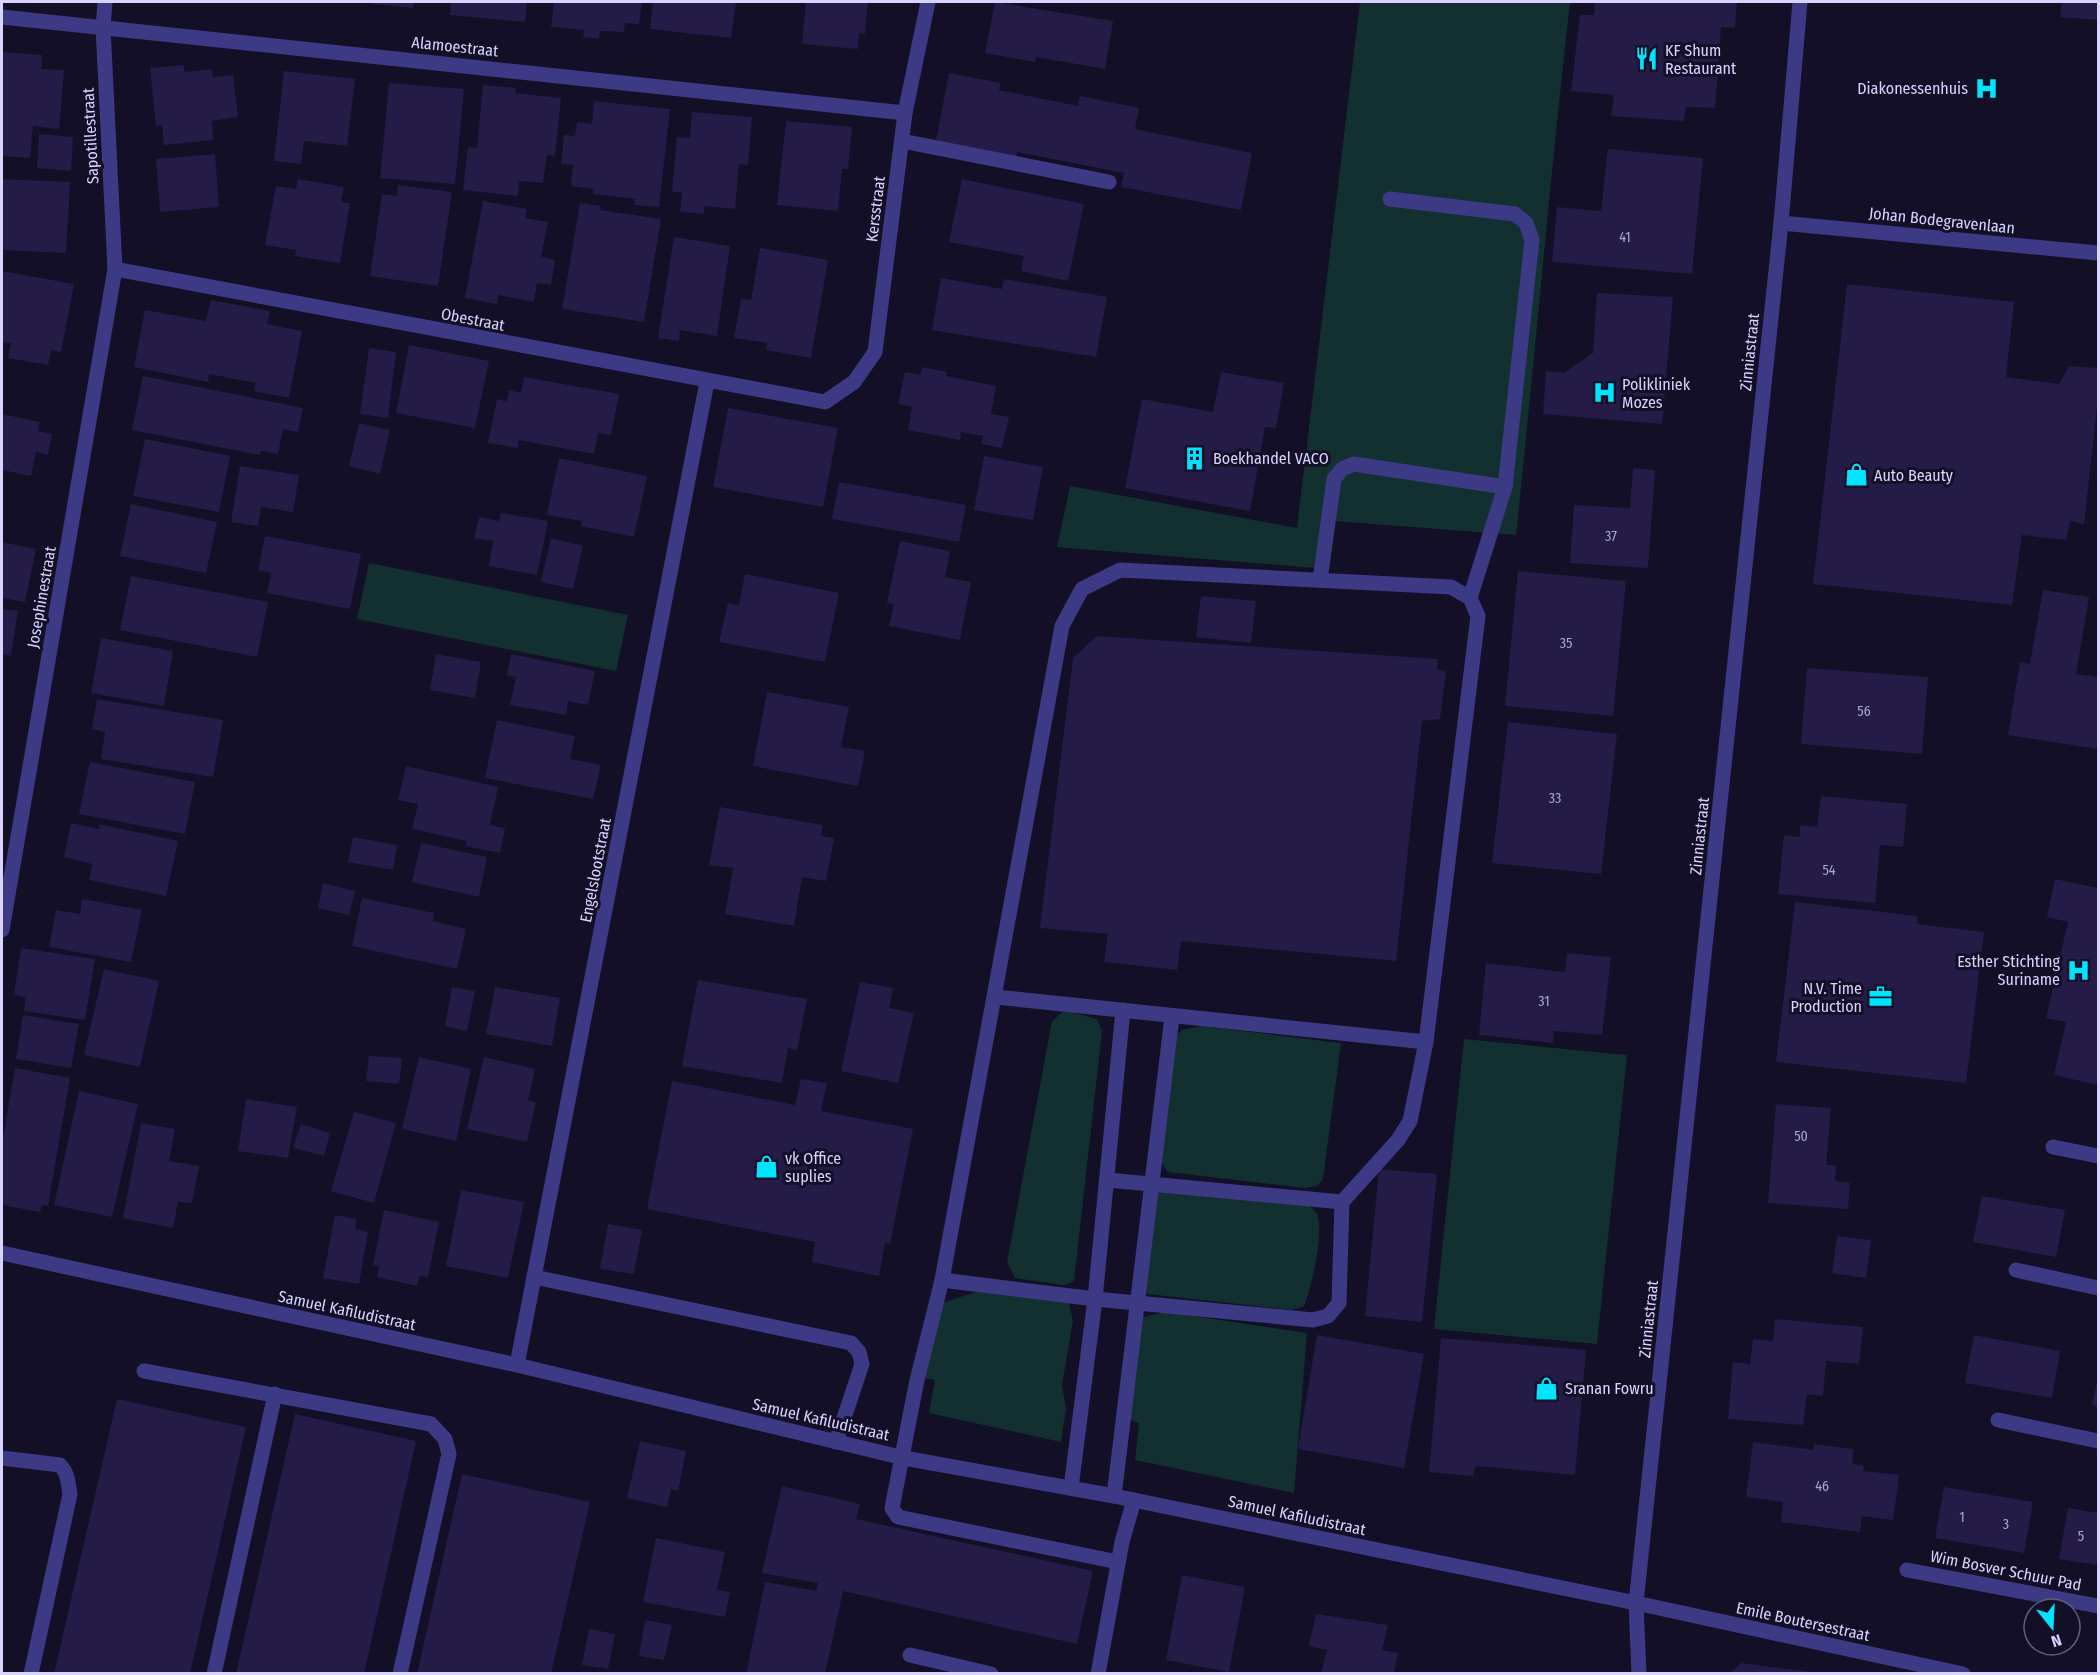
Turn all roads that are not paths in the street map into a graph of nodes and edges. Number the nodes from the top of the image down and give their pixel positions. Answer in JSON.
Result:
{"nodes":[{"id":1,"x":105,"y":2,"type":"edge"},
{"id":2,"x":928,"y":2,"type":"edge"},
{"id":3,"x":1800,"y":2,"type":"edge"},
{"id":4,"x":2,"y":17,"type":"edge"},
{"id":5,"x":103,"y":27,"type":"junction"},
{"id":6,"x":905,"y":113,"type":"junction"},
{"id":7,"x":902,"y":141,"type":"junction"},
{"id":8,"x":1109,"y":182,"type":"dead end"},
{"id":9,"x":1390,"y":199,"type":"dead end"},
{"id":10,"x":1781,"y":223,"type":"junction"},
{"id":11,"x":2098,"y":253,"type":"edge"},
{"id":12,"x":115,"y":269,"type":"junction"},
{"id":13,"x":707,"y":382,"type":"junction"},
{"id":14,"x":825,"y":402,"type":"joint"},
{"id":15,"x":1505,"y":487,"type":"junction"},
{"id":16,"x":1320,"y":580,"type":"junction"},
{"id":17,"x":1470,"y":598,"type":"junction"},
{"id":18,"x":2,"y":930,"type":"edge"},
{"id":19,"x":996,"y":997,"type":"junction"},
{"id":20,"x":1123,"y":1010,"type":"junction"},
{"id":21,"x":1172,"y":1017,"type":"junction"},
{"id":22,"x":1426,"y":1042,"type":"junction"},
{"id":23,"x":2053,"y":1147,"type":"dead end"},
{"id":24,"x":2098,"y":1156,"type":"edge"},
{"id":25,"x":1108,"y":1180,"type":"junction"},
{"id":26,"x":1152,"y":1185,"type":"junction"},
{"id":27,"x":1342,"y":1202,"type":"junction"},
{"id":28,"x":2,"y":1253,"type":"edge"},
{"id":29,"x":2016,"y":1270,"type":"dead end"},
{"id":30,"x":534,"y":1276,"type":"junction"},
{"id":31,"x":942,"y":1280,"type":"junction"},
{"id":32,"x":2098,"y":1288,"type":"edge"},
{"id":33,"x":1095,"y":1299,"type":"junction"},
{"id":34,"x":1138,"y":1302,"type":"junction"},
{"id":35,"x":517,"y":1365,"type":"junction"},
{"id":36,"x":144,"y":1371,"type":"dead end"},
{"id":37,"x":275,"y":1394,"type":"junction"},
{"id":38,"x":1998,"y":1420,"type":"dead end"},
{"id":39,"x":2098,"y":1441,"type":"edge"},
{"id":40,"x":836,"y":1442,"type":"junction"},
{"id":41,"x":2,"y":1458,"type":"edge"},
{"id":42,"x":904,"y":1458,"type":"junction"},
{"id":43,"x":1071,"y":1488,"type":"junction"},
{"id":44,"x":1114,"y":1496,"type":"junction"},
{"id":45,"x":1134,"y":1500,"type":"junction"},
{"id":46,"x":1118,"y":1562,"type":"junction"},
{"id":47,"x":1907,"y":1570,"type":"dead end"},
{"id":48,"x":1636,"y":1603,"type":"junction"},
{"id":49,"x":2098,"y":1606,"type":"edge"},
{"id":50,"x":910,"y":1655,"type":"dead end"},
{"id":51,"x":31,"y":1674,"type":"edge"},
{"id":52,"x":214,"y":1674,"type":"edge"},
{"id":53,"x":400,"y":1674,"type":"edge"},
{"id":54,"x":991,"y":1674,"type":"edge"},
{"id":55,"x":1098,"y":1674,"type":"edge"},
{"id":56,"x":1639,"y":1674,"type":"edge"},
{"id":57,"x":1963,"y":1674,"type":"edge"}],
"edges":[{"from":1,"to":5,"type":"street","name":"Sapotillestraat"},
{"from":2,"to":6,"type":"street","name":"Kersstraat"},
{"from":3,"to":10,"type":"street","name":"Zinniastraat"},
{"from":4,"to":5,"type":"street","name":"Alamoestraat"},
{"from":5,"to":6,"type":"street","name":"Alamoestraat"},
{"from":5,"to":12,"type":"street","name":"Sapotillestraat"},
{"from":6,"to":7,"type":"street","name":"Kersstraat"},
{"from":7,"to":8,"type":"street"},
{"from":7,"to":14,"type":"street","name":"Kersstraat"},
{"from":9,"to":15,"type":"street"},
{"from":10,"to":11,"type":"street","name":"Johan Bodegravenlaan"},
{"from":10,"to":48,"type":"street","name":"Zinniastraat"},
{"from":12,"to":13,"type":"street","name":"Obestraat"},
{"from":12,"to":18,"type":"street","name":"Josephinestraat"},
{"from":13,"to":14,"type":"street","name":"Obestraat"},
{"from":13,"to":30,"type":"street","name":"Engelslootstraat"},
{"from":15,"to":16,"type":"street"},
{"from":15,"to":17,"type":"street"},
{"from":16,"to":17,"type":"street"},
{"from":16,"to":19,"type":"street"},
{"from":17,"to":22,"type":"street"},
{"from":19,"to":20,"type":"street"},
{"from":19,"to":31,"type":"street"},
{"from":20,"to":21,"type":"street"},
{"from":20,"to":25,"type":"street"},
{"from":21,"to":22,"type":"street"},
{"from":21,"to":26,"type":"street"},
{"from":22,"to":27,"type":"street"},
{"from":23,"to":24,"type":"street"},
{"from":25,"to":26,"type":"street"},
{"from":25,"to":33,"type":"street"},
{"from":26,"to":27,"type":"street"},
{"from":26,"to":34,"type":"street"},
{"from":27,"to":34,"type":"street"},
{"from":28,"to":35,"type":"street","name":"Samuel Kafiludistraat"},
{"from":29,"to":32,"type":"street"},
{"from":30,"to":35,"type":"street","name":"Engelslootstraat"},
{"from":30,"to":40,"type":"street"},
{"from":31,"to":33,"type":"street"},
{"from":31,"to":42,"type":"street"},
{"from":33,"to":34,"type":"street"},
{"from":33,"to":43,"type":"street"},
{"from":34,"to":44,"type":"street"},
{"from":35,"to":40,"type":"street","name":"Samuel Kafiludistraat"},
{"from":36,"to":37,"type":"street"},
{"from":37,"to":52,"type":"street"},
{"from":37,"to":53,"type":"street"},
{"from":38,"to":39,"type":"street"},
{"from":40,"to":42,"type":"street","name":"Samuel Kafiludistraat"},
{"from":41,"to":51,"type":"street"},
{"from":42,"to":43,"type":"street","name":"Samuel Kafiludistraat"},
{"from":42,"to":46,"type":"street"},
{"from":43,"to":44,"type":"street","name":"Samuel Kafiludistraat"},
{"from":44,"to":45,"type":"street","name":"Samuel Kafiludistraat"},
{"from":45,"to":46,"type":"street"},
{"from":45,"to":48,"type":"street","name":"Samuel Kafiludistraat"},
{"from":46,"to":55,"type":"street"},
{"from":47,"to":49,"type":"street","name":"Wim Bosver Schuur Pad"},
{"from":48,"to":56,"type":"street","name":"Zinniastraat"},
{"from":48,"to":57,"type":"street","name":"Emile Boutersestraat"},
{"from":50,"to":54,"type":"street"}]}
